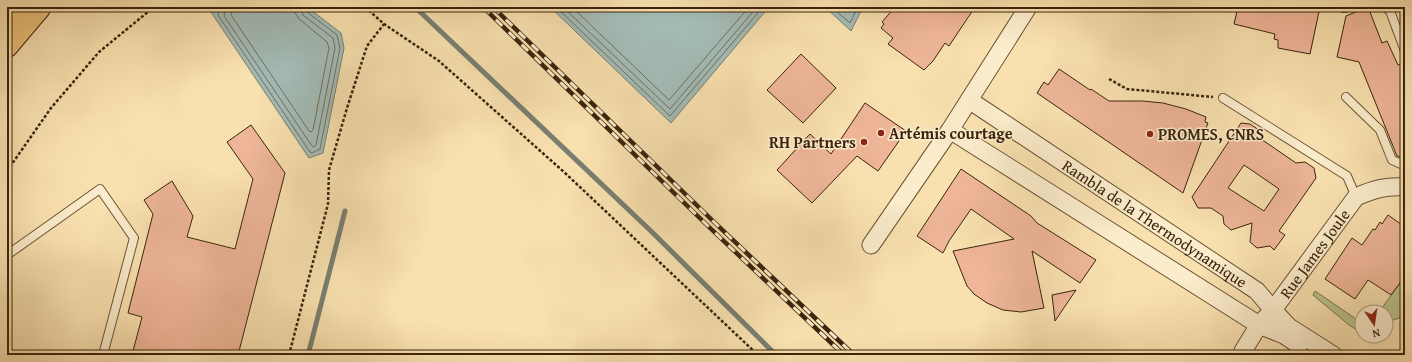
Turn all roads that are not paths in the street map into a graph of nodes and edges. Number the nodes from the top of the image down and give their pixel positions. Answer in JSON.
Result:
{"nodes":[{"id":1,"x":17,"y":7,"type":"edge"},
{"id":2,"x":40,"y":7,"type":"edge"},
{"id":3,"x":1028,"y":7,"type":"edge"},
{"id":4,"x":1385,"y":7,"type":"edge"},
{"id":5,"x":7,"y":20,"type":"edge"},
{"id":6,"x":7,"y":46,"type":"edge"},
{"id":7,"x":1405,"y":51,"type":"edge"},
{"id":8,"x":1346,"y":97,"type":"dead end"},
{"id":9,"x":1223,"y":98,"type":"road end"},
{"id":10,"x":969,"y":100,"type":"junction"},
{"id":11,"x":950,"y":130,"type":"junction"},
{"id":12,"x":1405,"y":164,"type":"edge"},
{"id":13,"x":1405,"y":187,"type":"edge"},
{"id":14,"x":1356,"y":197,"type":"junction"},
{"id":15,"x":871,"y":244,"type":"dead end"},
{"id":16,"x":7,"y":255,"type":"edge"},
{"id":17,"x":1273,"y":310,"type":"junction"},
{"id":18,"x":1259,"y":325,"type":"junction"},
{"id":19,"x":1243,"y":351,"type":"dead end"},
{"id":20,"x":103,"y":355,"type":"edge"},
{"id":21,"x":1316,"y":355,"type":"edge"},
{"id":22,"x":1333,"y":355,"type":"edge"}],
"edges":[{"from":1,"to":5,"type":"main road"},
{"from":2,"to":6,"type":"main road"},
{"from":3,"to":10,"type":"street"},
{"from":4,"to":7,"type":"lane"},
{"from":8,"to":12,"type":"lane"},
{"from":9,"to":14,"type":"lane"},
{"from":10,"to":11,"type":"street"},
{"from":10,"to":17,"type":"street","name":"Rambla de la Thermodynamique"},
{"from":11,"to":15,"type":"street"},
{"from":11,"to":18,"type":"street","name":"Rambla de la Thermodynamique"},
{"from":13,"to":14,"type":"street","name":"Rue James Joule"},
{"from":14,"to":17,"type":"street","name":"Rue James Joule"},
{"from":16,"to":20,"type":"lane"},
{"from":17,"to":18,"type":"street","name":"Rue James Joule"},
{"from":17,"to":22,"type":"street","name":"Rambla de la Thermodynamique"},
{"from":18,"to":19,"type":"street","name":"Rue James Joule"},
{"from":18,"to":21,"type":"street","name":"Rambla de la Thermodynamique"}]}
